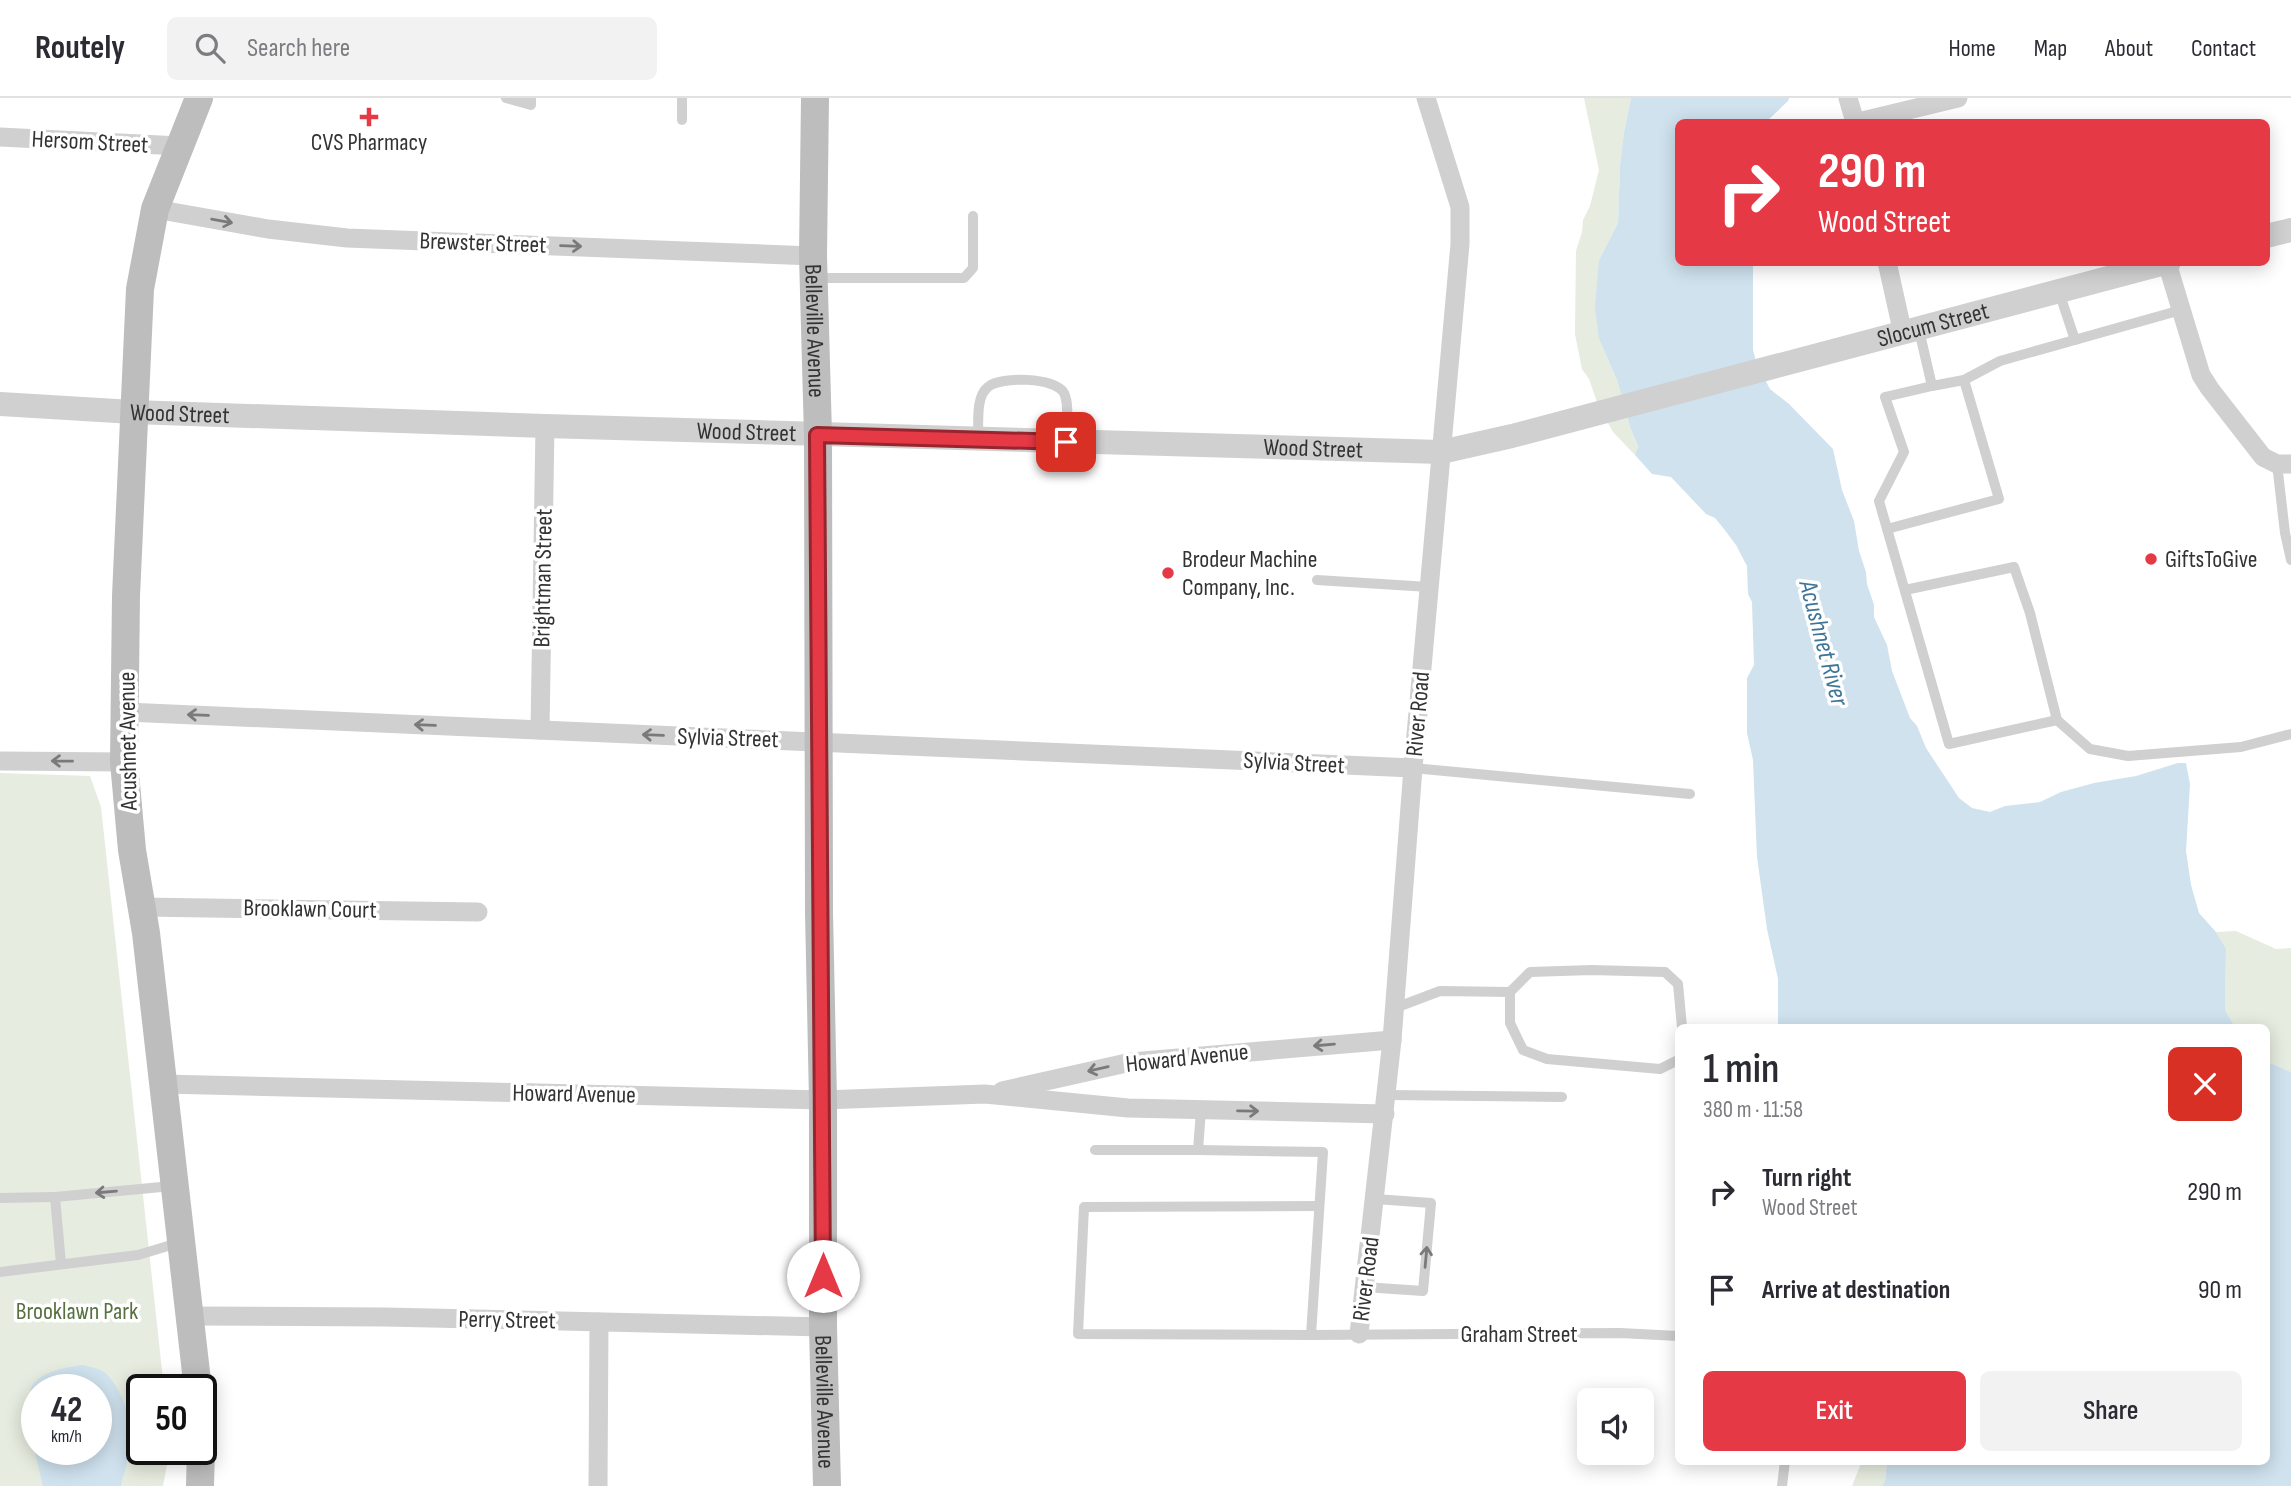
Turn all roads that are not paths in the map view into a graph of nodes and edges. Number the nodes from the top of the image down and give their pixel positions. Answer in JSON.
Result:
{"nodes":[{"id":1,"x":199,"y":98,"type":"edge"},
{"id":2,"x":506,"y":98,"type":"edge"},
{"id":3,"x":531,"y":98,"type":"edge"},
{"id":4,"x":682,"y":98,"type":"edge"},
{"id":5,"x":815,"y":98,"type":"edge"},
{"id":6,"x":1426,"y":98,"type":"edge"},
{"id":7,"x":1848,"y":98,"type":"edge"},
{"id":8,"x":1958,"y":98,"type":"edge"},
{"id":9,"x":1855,"y":119,"type":"edge"},
{"id":10,"x":1869,"y":119,"type":"edge"},
{"id":11,"x":682,"y":120,"type":"dead end"},
{"id":12,"x":0,"y":137,"type":"edge"},
{"id":13,"x":180,"y":146,"type":"junction"},
{"id":14,"x":155,"y":209,"type":"junction"},
{"id":15,"x":973,"y":216,"type":"dead end"},
{"id":16,"x":2291,"y":230,"type":"edge"},
{"id":17,"x":2270,"y":235,"type":"edge"},
{"id":18,"x":1888,"y":266,"type":"edge"},
{"id":19,"x":2157,"y":266,"type":"edge"},
{"id":20,"x":2169,"y":266,"type":"edge"},
{"id":21,"x":814,"y":267,"type":"junction"},
{"id":22,"x":2059,"y":292,"type":"junction"},
{"id":23,"x":2181,"y":310,"type":"junction"},
{"id":24,"x":1911,"y":332,"type":"junction"},
{"id":25,"x":2075,"y":340,"type":"junction"},
{"id":26,"x":1964,"y":380,"type":"junction"},
{"id":27,"x":1932,"y":386,"type":"junction"},
{"id":28,"x":1695,"y":388,"type":"joint"},
{"id":29,"x":0,"y":404,"type":"edge"},
{"id":30,"x":133,"y":412,"type":"junction"},
{"id":31,"x":545,"y":426,"type":"junction"},
{"id":32,"x":817,"y":435,"type":"junction"},
{"id":33,"x":978,"y":439,"type":"junction"},
{"id":34,"x":1066,"y":442,"type":"junction"},
{"id":35,"x":1441,"y":452,"type":"junction"},
{"id":36,"x":2284,"y":464,"type":"edge"},
{"id":37,"x":1887,"y":529,"type":"junction"},
{"id":38,"x":2291,"y":560,"type":"edge"},
{"id":39,"x":1317,"y":580,"type":"dead end"},
{"id":40,"x":1429,"y":587,"type":"junction"},
{"id":41,"x":1905,"y":590,"type":"junction"},
{"id":42,"x":126,"y":712,"type":"junction"},
{"id":43,"x":2057,"y":720,"type":"junction"},
{"id":44,"x":540,"y":730,"type":"junction"},
{"id":45,"x":2291,"y":734,"type":"edge"},
{"id":46,"x":819,"y":742,"type":"junction"},
{"id":47,"x":0,"y":761,"type":"edge"},
{"id":48,"x":124,"y":762,"type":"junction"},
{"id":49,"x":1413,"y":768,"type":"junction"},
{"id":50,"x":1690,"y":794,"type":"dead end"},
{"id":51,"x":142,"y":906,"type":"junction"},
{"id":52,"x":478,"y":912,"type":"dead end"},
{"id":53,"x":1510,"y":992,"type":"junction"},
{"id":54,"x":1394,"y":1008,"type":"junction"},
{"id":55,"x":1682,"y":1024,"type":"edge"},
{"id":56,"x":1392,"y":1040,"type":"junction"},
{"id":57,"x":1675,"y":1062,"type":"edge"},
{"id":58,"x":164,"y":1084,"type":"junction"},
{"id":59,"x":985,"y":1094,"type":"junction"},
{"id":60,"x":1562,"y":1097,"type":"dead end"},
{"id":61,"x":823,"y":1100,"type":"junction"},
{"id":62,"x":1386,"y":1105,"type":"junction"},
{"id":63,"x":1201,"y":1110,"type":"junction"},
{"id":64,"x":1095,"y":1150,"type":"dead end"},
{"id":65,"x":1198,"y":1150,"type":"junction"},
{"id":66,"x":174,"y":1186,"type":"junction"},
{"id":67,"x":55,"y":1197,"type":"junction"},
{"id":68,"x":0,"y":1198,"type":"edge"},
{"id":69,"x":1375,"y":1199,"type":"junction"},
{"id":70,"x":1319,"y":1206,"type":"junction"},
{"id":71,"x":181,"y":1242,"type":"junction"},
{"id":72,"x":61,"y":1264,"type":"junction"},
{"id":73,"x":0,"y":1272,"type":"edge"},
{"id":74,"x":1364,"y":1287,"type":"junction"},
{"id":75,"x":191,"y":1317,"type":"junction"},
{"id":76,"x":598,"y":1322,"type":"junction"},
{"id":77,"x":823,"y":1327,"type":"junction"},
{"id":78,"x":1359,"y":1334,"type":"junction"},
{"id":79,"x":1311,"y":1335,"type":"junction"},
{"id":80,"x":1675,"y":1336,"type":"edge"},
{"id":81,"x":196,"y":1374,"type":"edge"},
{"id":82,"x":201,"y":1465,"type":"edge"},
{"id":83,"x":1785,"y":1465,"type":"edge"},
{"id":84,"x":200,"y":1486,"type":"edge"},
{"id":85,"x":598,"y":1486,"type":"edge"},
{"id":86,"x":827,"y":1486,"type":"edge"},
{"id":87,"x":1782,"y":1486,"type":"edge"}],
"edges":[{"from":1,"to":13,"type":"main road","name":"Acushnet Avenue"},
{"from":2,"to":3,"type":"lane"},
{"from":4,"to":11,"type":"lane"},
{"from":5,"to":21,"type":"main road","name":"Belleville Avenue"},
{"from":6,"to":35,"type":"street","name":"River Road"},
{"from":7,"to":9,"type":"street"},
{"from":8,"to":10,"type":"street"},
{"from":12,"to":13,"type":"street","name":"Hersom Street"},
{"from":13,"to":14,"type":"main road","name":"Acushnet Avenue"},
{"from":14,"to":21,"type":"street","name":"Brewster Street","one_way":true},
{"from":14,"to":30,"type":"main road","name":"Acushnet Avenue"},
{"from":15,"to":21,"type":"lane"},
{"from":16,"to":17,"type":"street"},
{"from":18,"to":24,"type":"street"},
{"from":19,"to":22,"type":"street","name":"Slocum Street"},
{"from":20,"to":23,"type":"street"},
{"from":21,"to":32,"type":"main road","name":"Belleville Avenue"},
{"from":22,"to":24,"type":"street","name":"Slocum Street"},
{"from":22,"to":25,"type":"lane"},
{"from":23,"to":25,"type":"lane"},
{"from":23,"to":36,"type":"street"},
{"from":24,"to":27,"type":"lane"},
{"from":24,"to":28,"type":"street","name":"Slocum Street"},
{"from":25,"to":26,"type":"lane"},
{"from":26,"to":27,"type":"lane"},
{"from":26,"to":37,"type":"lane"},
{"from":27,"to":37,"type":"lane"},
{"from":28,"to":35,"type":"street","name":"Wood Street"},
{"from":29,"to":30,"type":"street","name":"Wood Street"},
{"from":30,"to":31,"type":"street","name":"Wood Street"},
{"from":30,"to":42,"type":"main road","name":"Acushnet Avenue"},
{"from":31,"to":32,"type":"street","name":"Wood Street"},
{"from":31,"to":44,"type":"street","name":"Brightman Street"},
{"from":32,"to":33,"type":"street","name":"Wood Street"},
{"from":32,"to":46,"type":"main road","name":"Belleville Avenue"},
{"from":33,"to":34,"type":"street","name":"Wood Street"},
{"from":33,"to":34,"type":"lane"},
{"from":34,"to":35,"type":"street","name":"Wood Street"},
{"from":35,"to":40,"type":"street","name":"River Road"},
{"from":36,"to":38,"type":"lane"},
{"from":37,"to":41,"type":"lane"},
{"from":39,"to":40,"type":"lane"},
{"from":40,"to":49,"type":"street","name":"River Road"},
{"from":41,"to":43,"type":"lane"},
{"from":41,"to":43,"type":"lane"},
{"from":44,"to":42,"type":"street","name":"Sylvia Street","one_way":true},
{"from":42,"to":48,"type":"main road","name":"Acushnet Avenue"},
{"from":43,"to":45,"type":"lane"},
{"from":46,"to":44,"type":"street","name":"Sylvia Street","one_way":true},
{"from":46,"to":49,"type":"street","name":"Sylvia Street"},
{"from":46,"to":61,"type":"main road","name":"Belleville Avenue"},
{"from":48,"to":47,"type":"street","one_way":true},
{"from":48,"to":51,"type":"main road","name":"Acushnet Avenue"},
{"from":49,"to":50,"type":"lane"},
{"from":49,"to":54,"type":"street","name":"River Road"},
{"from":51,"to":52,"type":"street","name":"Brooklawn Court"},
{"from":51,"to":58,"type":"main road","name":"Acushnet Avenue"},
{"from":53,"to":54,"type":"lane"},
{"from":53,"to":55,"type":"lane"},
{"from":53,"to":57,"type":"lane"},
{"from":54,"to":56,"type":"street","name":"River Road"},
{"from":56,"to":59,"type":"street","name":"Howard Avenue","one_way":true},
{"from":56,"to":62,"type":"street","name":"River Road"},
{"from":58,"to":61,"type":"street","name":"Howard Avenue"},
{"from":58,"to":66,"type":"main road","name":"Acushnet Avenue"},
{"from":59,"to":61,"type":"street","name":"Howard Avenue"},
{"from":59,"to":63,"type":"street","name":"Howard Avenue"},
{"from":60,"to":62,"type":"lane","name":"Howard Avenue"},
{"from":61,"to":77,"type":"main road","name":"Belleville Avenue"},
{"from":63,"to":62,"type":"street","name":"Howard Avenue","one_way":true},
{"from":62,"to":69,"type":"street","name":"River Road"},
{"from":63,"to":65,"type":"lane"},
{"from":64,"to":65,"type":"lane"},
{"from":65,"to":70,"type":"lane"},
{"from":66,"to":67,"type":"lane","one_way":true},
{"from":66,"to":71,"type":"main road","name":"Acushnet Avenue"},
{"from":67,"to":68,"type":"lane"},
{"from":67,"to":72,"type":"lane"},
{"from":69,"to":74,"type":"street","name":"River Road"},
{"from":74,"to":69,"type":"lane","one_way":true},
{"from":70,"to":79,"type":"lane"},
{"from":70,"to":79,"type":"lane","name":"Graham Street"},
{"from":71,"to":72,"type":"lane"},
{"from":71,"to":75,"type":"main road","name":"Acushnet Avenue"},
{"from":72,"to":73,"type":"lane"},
{"from":74,"to":78,"type":"street","name":"River Road"},
{"from":75,"to":76,"type":"street","name":"Perry Street"},
{"from":75,"to":81,"type":"main road","name":"Acushnet Avenue"},
{"from":76,"to":77,"type":"street","name":"Perry Street"},
{"from":76,"to":85,"type":"street"},
{"from":77,"to":86,"type":"main road","name":"Belleville Avenue"},
{"from":78,"to":79,"type":"lane","name":"Graham Street"},
{"from":78,"to":80,"type":"lane","name":"Graham Street"},
{"from":82,"to":84,"type":"main road"},
{"from":83,"to":87,"type":"lane"}]}
